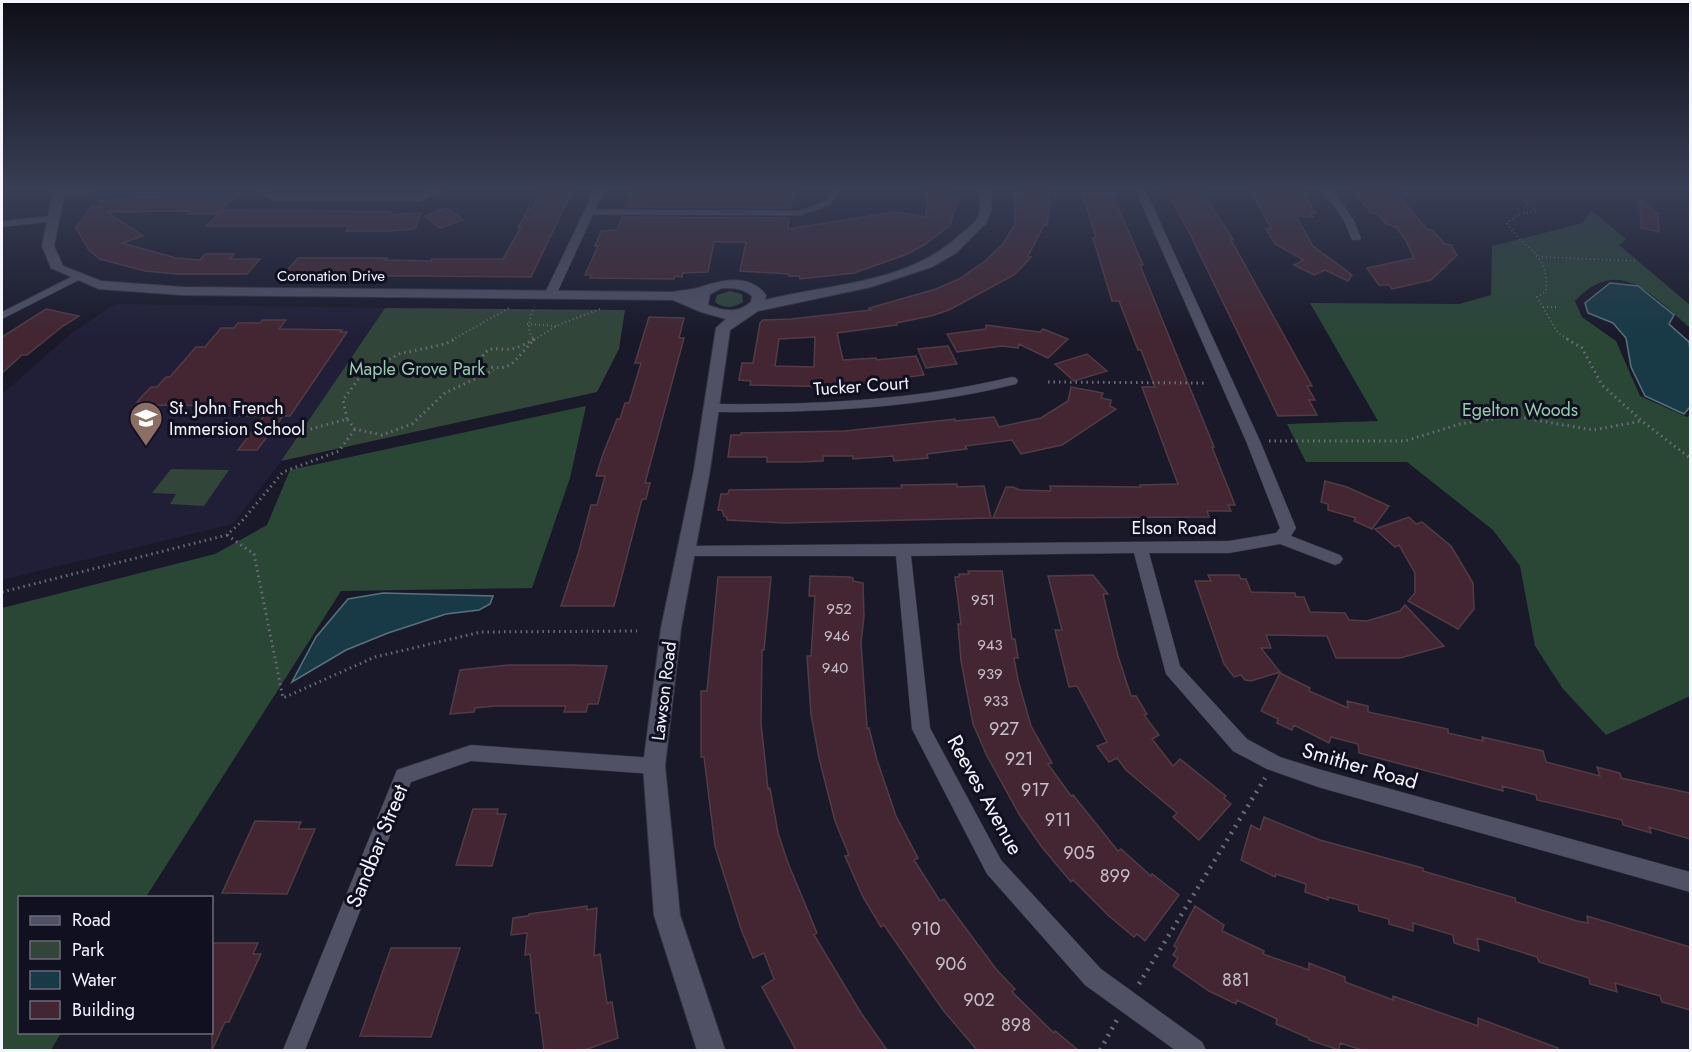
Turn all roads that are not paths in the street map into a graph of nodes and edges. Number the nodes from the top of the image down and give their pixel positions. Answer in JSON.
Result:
{"nodes":[{"id":1,"x":49,"y":238,"type":"edge"},
{"id":2,"x":577,"y":238,"type":"edge"},
{"id":3,"x":967,"y":238,"type":"edge"},
{"id":4,"x":1162,"y":238,"type":"edge"},
{"id":5,"x":77,"y":277,"type":"junction"},
{"id":6,"x":707,"y":290,"type":"junction"},
{"id":7,"x":756,"y":291,"type":"junction"},
{"id":8,"x":551,"y":293,"type":"junction"},
{"id":9,"x":673,"y":296,"type":"junction"},
{"id":10,"x":785,"y":297,"type":"junction"},
{"id":11,"x":749,"y":310,"type":"junction"},
{"id":12,"x":712,"y":315,"type":"junction"},
{"id":13,"x":2,"y":316,"type":"edge"},
{"id":14,"x":1012,"y":381,"type":"dead end"},
{"id":15,"x":710,"y":408,"type":"junction"},
{"id":16,"x":1281,"y":538,"type":"junction"},
{"id":17,"x":1140,"y":547,"type":"junction"},
{"id":18,"x":903,"y":550,"type":"junction"},
{"id":19,"x":686,"y":552,"type":"junction"},
{"id":20,"x":1335,"y":559,"type":"dead end"},
{"id":21,"x":654,"y":766,"type":"junction"},
{"id":22,"x":1690,"y":882,"type":"edge"},
{"id":23,"x":294,"y":1050,"type":"edge"},
{"id":24,"x":711,"y":1050,"type":"edge"},
{"id":25,"x":1194,"y":1050,"type":"edge"}],
"edges":[{"from":1,"to":5,"type":"street","name":"Coronation Drive"},
{"from":2,"to":8,"type":"street"},
{"from":3,"to":10,"type":"street"},
{"from":4,"to":16,"type":"street"},
{"from":5,"to":8,"type":"street","name":"Coronation Drive"},
{"from":5,"to":13,"type":"street"},
{"from":6,"to":7,"type":"street","name":"Coronation Drive"},
{"from":6,"to":9,"type":"street","name":"Coronation Drive"},
{"from":6,"to":12,"type":"street","name":"Lawson Road"},
{"from":7,"to":10,"type":"street"},
{"from":7,"to":11,"type":"street"},
{"from":8,"to":9,"type":"street","name":"Coronation Drive"},
{"from":9,"to":12,"type":"street","name":"Coronation Drive"},
{"from":10,"to":11,"type":"street"},
{"from":11,"to":12,"type":"street"},
{"from":12,"to":15,"type":"street","name":"Lawson Road"},
{"from":14,"to":15,"type":"street","name":"Tucker Court"},
{"from":15,"to":19,"type":"street","name":"Lawson Road"},
{"from":16,"to":17,"type":"street","name":"Elson Road"},
{"from":16,"to":20,"type":"street"},
{"from":17,"to":18,"type":"street","name":"Elson Road"},
{"from":17,"to":22,"type":"street","name":"Smither Road"},
{"from":18,"to":19,"type":"street","name":"Elson Road"},
{"from":18,"to":25,"type":"street","name":"Reeves Avenue"},
{"from":19,"to":21,"type":"street","name":"Lawson Road"},
{"from":21,"to":23,"type":"street","name":"Sandbar Street"},
{"from":21,"to":24,"type":"street","name":"Lawson Road"}]}
